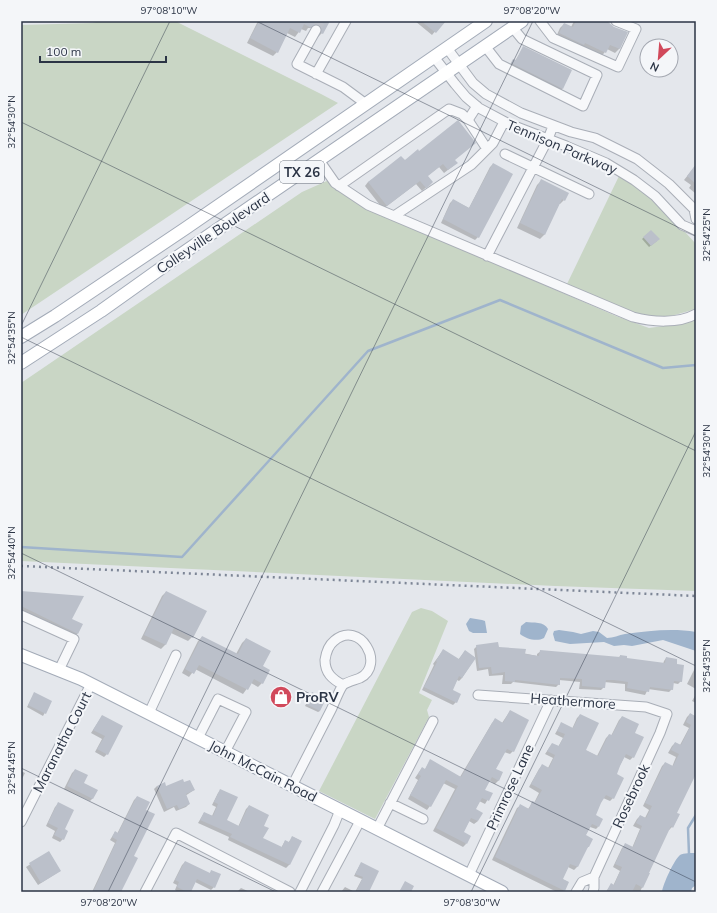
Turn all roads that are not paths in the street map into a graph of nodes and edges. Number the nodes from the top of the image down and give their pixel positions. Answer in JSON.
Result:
{"nodes":[{"id":1,"x":346,"y":21,"type":"edge"},
{"id":2,"x":486,"y":21,"type":"edge"},
{"id":3,"x":616,"y":21,"type":"edge"},
{"id":4,"x":542,"y":22,"type":"edge"},
{"id":5,"x":517,"y":24,"type":"edge"},
{"id":6,"x":316,"y":30,"type":"tunnel mouth"},
{"id":7,"x":485,"y":46,"type":"junction"},
{"id":8,"x":447,"y":48,"type":"junction"},
{"id":9,"x":434,"y":57,"type":"junction"},
{"id":10,"x":459,"y":64,"type":"junction"},
{"id":11,"x":446,"y":73,"type":"junction"},
{"id":12,"x":316,"y":74,"type":"junction"},
{"id":13,"x":366,"y":104,"type":"junction"},
{"id":14,"x":477,"y":106,"type":"junction"},
{"id":15,"x":468,"y":120,"type":"junction"},
{"id":16,"x":504,"y":122,"type":"junction"},
{"id":17,"x":553,"y":126,"type":"junction"},
{"id":18,"x":548,"y":139,"type":"junction"},
{"id":19,"x":487,"y":149,"type":"junction"},
{"id":20,"x":505,"y":154,"type":"dead end"},
{"id":21,"x":319,"y":160,"type":"junction"},
{"id":22,"x":533,"y":168,"type":"junction"},
{"id":23,"x":339,"y":186,"type":"junction"},
{"id":24,"x":589,"y":194,"type":"dead end"},
{"id":25,"x":394,"y":216,"type":"junction"},
{"id":26,"x":696,"y":219,"type":"edge"},
{"id":27,"x":186,"y":228,"type":"junction"},
{"id":28,"x":696,"y":231,"type":"edge"},
{"id":29,"x":196,"y":244,"type":"junction"},
{"id":30,"x":487,"y":256,"type":"junction"},
{"id":31,"x":696,"y":314,"type":"edge"},
{"id":32,"x":21,"y":337,"type":"edge"},
{"id":33,"x":21,"y":363,"type":"edge"},
{"id":34,"x":21,"y":615,"type":"edge"},
{"id":35,"x":21,"y":654,"type":"edge"},
{"id":36,"x":176,"y":655,"type":"dead end"},
{"id":37,"x":59,"y":670,"type":"junction"},
{"id":38,"x":91,"y":684,"type":"junction"},
{"id":39,"x":343,"y":685,"type":"junction"},
{"id":40,"x":478,"y":695,"type":"dead end"},
{"id":41,"x":551,"y":700,"type":"junction"},
{"id":42,"x":149,"y":713,"type":"junction"},
{"id":43,"x":667,"y":714,"type":"joint"},
{"id":44,"x":434,"y":721,"type":"dead end"},
{"id":45,"x":198,"y":738,"type":"junction"},
{"id":46,"x":225,"y":752,"type":"junction"},
{"id":47,"x":292,"y":786,"type":"junction"},
{"id":48,"x":390,"y":803,"type":"junction"},
{"id":49,"x":340,"y":810,"type":"junction"},
{"id":50,"x":423,"y":819,"type":"dead end"},
{"id":51,"x":360,"y":821,"type":"junction"},
{"id":52,"x":21,"y":822,"type":"edge"},
{"id":53,"x":377,"y":829,"type":"junction"},
{"id":54,"x":469,"y":875,"type":"junction"},
{"id":55,"x":594,"y":877,"type":"junction"},
{"id":56,"x":145,"y":892,"type":"edge"},
{"id":57,"x":290,"y":892,"type":"edge"},
{"id":58,"x":300,"y":892,"type":"edge"},
{"id":59,"x":322,"y":892,"type":"edge"},
{"id":60,"x":502,"y":892,"type":"edge"},
{"id":61,"x":576,"y":892,"type":"edge"},
{"id":62,"x":593,"y":892,"type":"edge"}],
"edges":[{"from":1,"to":12,"type":"street"},
{"from":2,"to":8,"type":"main road","name":"Colleyville Boulevard","number":"TX 26"},
{"from":3,"to":4,"type":"street"},
{"from":5,"to":7,"type":"main road","name":"Colleyville Boulevard","number":"TX 26"},
{"from":5,"to":7,"type":"street"},
{"from":6,"to":12,"type":"street"},
{"from":7,"to":10,"type":"main road","name":"Colleyville Boulevard","number":"TX 26"},
{"from":8,"to":9,"type":"main road","name":"Colleyville Boulevard","number":"TX 26"},
{"from":8,"to":10,"type":"street","name":"Tennison Parkway"},
{"from":9,"to":11,"type":"street","name":"Tennison Parkway"},
{"from":9,"to":13,"type":"main road","name":"Colleyville Boulevard","number":"TX 26"},
{"from":10,"to":11,"type":"main road","name":"Colleyville Boulevard","number":"TX 26"},
{"from":10,"to":17,"type":"street","name":"Tennison Parkway"},
{"from":11,"to":14,"type":"street","name":"Tennison Parkway"},
{"from":11,"to":21,"type":"main road","name":"Colleyville Boulevard","number":"TX 26"},
{"from":12,"to":13,"type":"street"},
{"from":13,"to":27,"type":"main road","name":"Colleyville Boulevard","number":"TX 26"},
{"from":14,"to":15,"type":"street"},
{"from":14,"to":16,"type":"street","name":"Tennison Parkway"},
{"from":15,"to":19,"type":"street"},
{"from":15,"to":23,"type":"street"},
{"from":16,"to":18,"type":"street","name":"Tennison Parkway"},
{"from":16,"to":19,"type":"street"},
{"from":17,"to":18,"type":"street"},
{"from":17,"to":26,"type":"street","name":"Tennison Parkway"},
{"from":18,"to":22,"type":"street"},
{"from":18,"to":28,"type":"street","name":"Tennison Parkway"},
{"from":19,"to":25,"type":"street"},
{"from":20,"to":22,"type":"street"},
{"from":21,"to":23,"type":"street"},
{"from":21,"to":29,"type":"main road","name":"Colleyville Boulevard","number":"TX 26"},
{"from":22,"to":24,"type":"street"},
{"from":22,"to":30,"type":"street"},
{"from":23,"to":25,"type":"street"},
{"from":25,"to":30,"type":"street"},
{"from":27,"to":29,"type":"main road"},
{"from":27,"to":32,"type":"main road","name":"Colleyville Boulevard","number":"TX 26"},
{"from":29,"to":33,"type":"main road","name":"Colleyville Boulevard","number":"TX 26"},
{"from":30,"to":31,"type":"street"},
{"from":34,"to":37,"type":"street"},
{"from":35,"to":37,"type":"main road","name":"John McCain Road"},
{"from":36,"to":42,"type":"street"},
{"from":37,"to":38,"type":"main road","name":"John McCain Road"},
{"from":38,"to":42,"type":"main road","name":"John McCain Road"},
{"from":38,"to":52,"type":"street","name":"Maranatha Court"},
{"from":39,"to":39,"type":"street"},
{"from":39,"to":47,"type":"street"},
{"from":40,"to":41,"type":"street","name":"Heathermore"},
{"from":41,"to":43,"type":"street","name":"Heathermore"},
{"from":41,"to":54,"type":"street","name":"Primrose Lane"},
{"from":42,"to":45,"type":"main road","name":"John McCain Road"},
{"from":43,"to":55,"type":"street","name":"Rosebrook"},
{"from":44,"to":48,"type":"street"},
{"from":45,"to":46,"type":"main road","name":"John McCain Road"},
{"from":45,"to":46,"type":"street"},
{"from":46,"to":47,"type":"main road","name":"John McCain Road"},
{"from":47,"to":49,"type":"main road","name":"John McCain Road"},
{"from":48,"to":50,"type":"street"},
{"from":48,"to":53,"type":"street"},
{"from":49,"to":51,"type":"main road","name":"John McCain Road"},
{"from":49,"to":58,"type":"street"},
{"from":51,"to":53,"type":"main road","name":"John McCain Road"},
{"from":51,"to":59,"type":"street"},
{"from":53,"to":54,"type":"main road","name":"John McCain Road"},
{"from":54,"to":60,"type":"main road","name":"John McCain Road"},
{"from":55,"to":61,"type":"street"},
{"from":55,"to":62,"type":"street","name":"Rosebrook"},
{"from":56,"to":57,"type":"street"}]}
